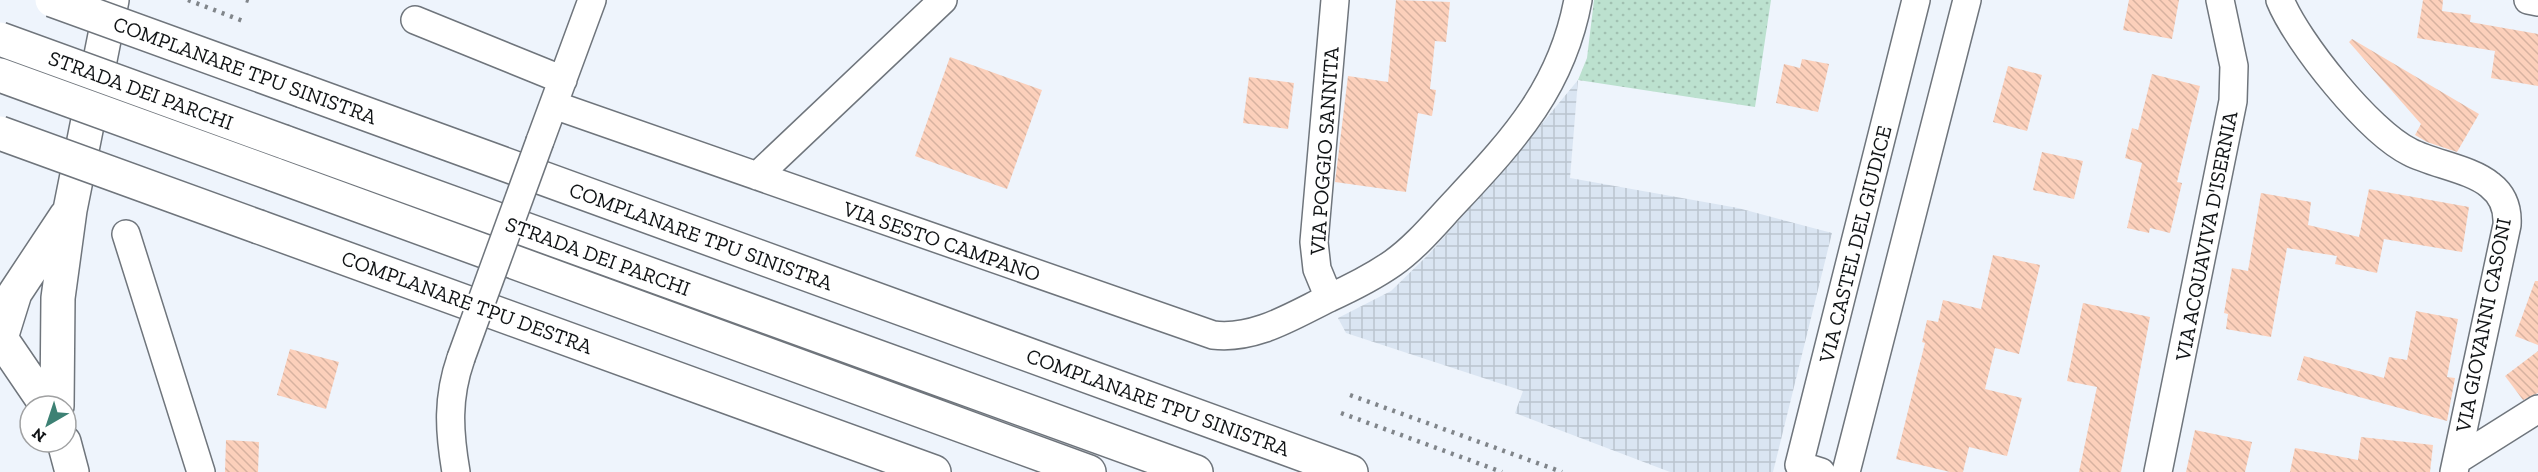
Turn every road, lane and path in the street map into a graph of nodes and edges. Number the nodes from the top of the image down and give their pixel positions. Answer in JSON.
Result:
{"nodes":[{"id":1,"x":52,"y":0,"type":"edge"},
{"id":2,"x":112,"y":0,"type":"edge"},
{"id":3,"x":591,"y":0,"type":"edge"},
{"id":4,"x":943,"y":0,"type":"edge"},
{"id":5,"x":1335,"y":0,"type":"edge"},
{"id":6,"x":1578,"y":0,"type":"edge"},
{"id":7,"x":1916,"y":0,"type":"edge"},
{"id":8,"x":1967,"y":0,"type":"edge"},
{"id":9,"x":2220,"y":0,"type":"edge"},
{"id":10,"x":2280,"y":0,"type":"edge"},
{"id":11,"x":2528,"y":0,"type":"edge"},
{"id":12,"x":2538,"y":2,"type":"edge"},
{"id":13,"x":415,"y":20,"type":"dead end"},
{"id":14,"x":0,"y":39,"type":"edge"},
{"id":15,"x":0,"y":75,"type":"edge"},
{"id":16,"x":563,"y":80,"type":"junction"},
{"id":17,"x":554,"y":105,"type":"junction"},
{"id":18,"x":0,"y":133,"type":"edge"},
{"id":19,"x":757,"y":176,"type":"junction"},
{"id":20,"x":70,"y":210,"type":"junction"},
{"id":21,"x":126,"y":234,"type":"dead end"},
{"id":22,"x":32,"y":265,"type":"junction"},
{"id":23,"x":0,"y":268,"type":"edge"},
{"id":24,"x":58,"y":298,"type":"junction"},
{"id":25,"x":1329,"y":298,"type":"junction"},
{"id":26,"x":0,"y":338,"type":"edge"},
{"id":27,"x":39,"y":394,"type":"edge"},
{"id":28,"x":57,"y":394,"type":"edge"},
{"id":29,"x":2538,"y":409,"type":"edge"},
{"id":30,"x":67,"y":454,"type":"edge"},
{"id":31,"x":2455,"y":466,"type":"edge"},
{"id":32,"x":72,"y":472,"type":"edge"},
{"id":33,"x":201,"y":472,"type":"edge"},
{"id":34,"x":456,"y":472,"type":"edge"},
{"id":35,"x":934,"y":472,"type":"edge"},
{"id":36,"x":1089,"y":472,"type":"edge"},
{"id":37,"x":1196,"y":472,"type":"edge"},
{"id":38,"x":1351,"y":472,"type":"edge"},
{"id":39,"x":1821,"y":472,"type":"edge"},
{"id":40,"x":1846,"y":472,"type":"edge"},
{"id":41,"x":2158,"y":472,"type":"edge"}],
"edges":[{"from":1,"to":38,"type":"main road","name":"COMPLANARE TPU SINISTRA","bridge":true},
{"from":2,"to":20,"type":"main road"},
{"from":3,"to":16,"type":"street"},
{"from":4,"to":19,"type":"street"},
{"from":5,"to":25,"type":"street","name":"VIA POGGIO SANNITA"},
{"from":6,"to":25,"type":"street"},
{"from":7,"to":39,"type":"street","name":"VIA CASTEL DEL GIUDICE"},
{"from":8,"to":40,"type":"street"},
{"from":9,"to":41,"type":"street","name":"VIA ACQUAVIVA D'ISERNIA"},
{"from":10,"to":31,"type":"street","name":"VIA GIOVANNI CASONI"},
{"from":11,"to":12,"type":"street"},
{"from":13,"to":16,"type":"street"},
{"from":14,"to":37,"type":"main road","name":"STRADA DEI PARCHI","bridge":true},
{"from":15,"to":36,"type":"main road","name":"STRADA DEI PARCHI","bridge":true},
{"from":16,"to":17,"type":"street"},
{"from":17,"to":19,"type":"street","name":"VIA SESTO CAMPANO"},
{"from":17,"to":34,"type":"street","bridge":true},
{"from":18,"to":35,"type":"main road","name":"COMPLANARE TPU DESTRA","bridge":true},
{"from":19,"to":25,"type":"street","name":"VIA SESTO CAMPANO"},
{"from":20,"to":22,"type":"main road"},
{"from":20,"to":24,"type":"main road"},
{"from":21,"to":33,"type":"street"},
{"from":22,"to":23,"type":"main road"},
{"from":22,"to":26,"type":"main road"},
{"from":24,"to":26,"type":"main road"},
{"from":24,"to":28,"type":"main road"},
{"from":26,"to":27,"type":"main road"},
{"from":29,"to":31,"type":"street"},
{"from":30,"to":32,"type":"main road"}]}
